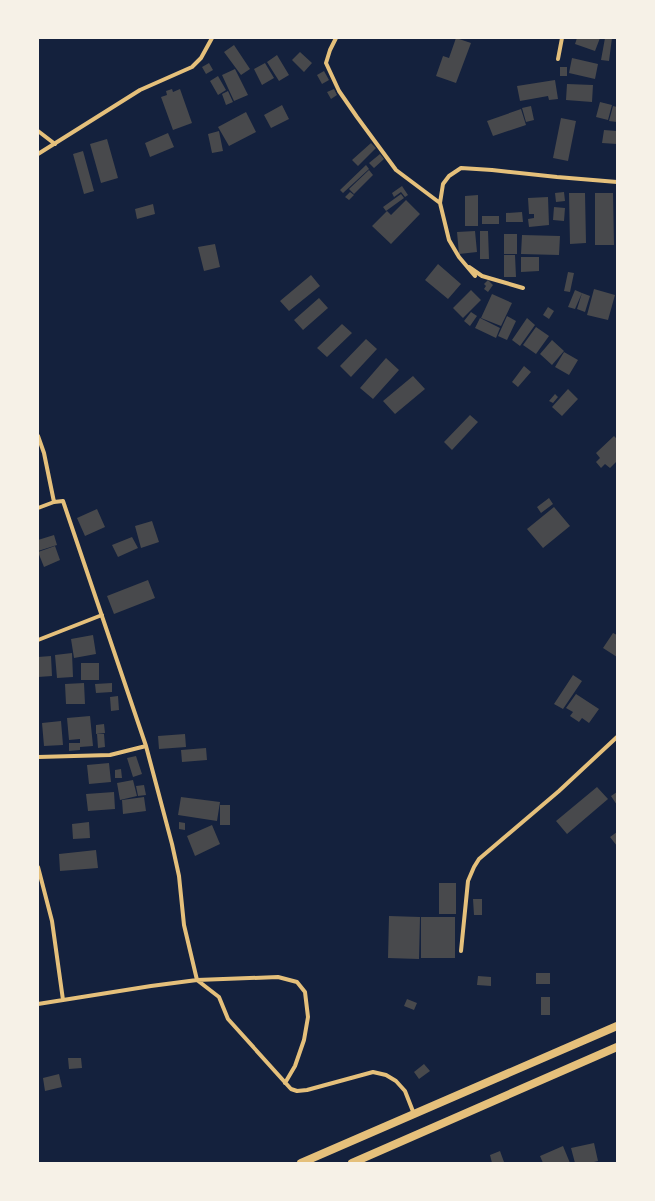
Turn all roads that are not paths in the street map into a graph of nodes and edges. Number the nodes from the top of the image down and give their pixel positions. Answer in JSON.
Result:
{"nodes":[{"id":1,"x":212,"y":38,"type":"edge"},
{"id":2,"x":336,"y":38,"type":"edge"},
{"id":3,"x":562,"y":38,"type":"edge"},
{"id":4,"x":558,"y":59,"type":"dead end"},
{"id":5,"x":38,"y":131,"type":"edge"},
{"id":6,"x":55,"y":144,"type":"junction"},
{"id":7,"x":38,"y":154,"type":"edge"},
{"id":8,"x":617,"y":182,"type":"edge"},
{"id":9,"x":440,"y":203,"type":"junction"},
{"id":10,"x":464,"y":263,"type":"junction"},
{"id":11,"x":475,"y":276,"type":"dead end"},
{"id":12,"x":523,"y":288,"type":"dead end"},
{"id":13,"x":38,"y":436,"type":"edge"},
{"id":14,"x":54,"y":502,"type":"junction"},
{"id":15,"x":38,"y":508,"type":"edge"},
{"id":16,"x":102,"y":615,"type":"junction"},
{"id":17,"x":38,"y":640,"type":"edge"},
{"id":18,"x":617,"y":738,"type":"edge"},
{"id":19,"x":146,"y":746,"type":"junction"},
{"id":20,"x":38,"y":757,"type":"edge"},
{"id":21,"x":38,"y":867,"type":"edge"},
{"id":22,"x":461,"y":951,"type":"dead end"},
{"id":23,"x":197,"y":980,"type":"junction"},
{"id":24,"x":64,"y":1000,"type":"junction"},
{"id":25,"x":38,"y":1004,"type":"edge"},
{"id":26,"x":617,"y":1026,"type":"edge"},
{"id":27,"x":617,"y":1047,"type":"edge"},
{"id":28,"x":285,"y":1083,"type":"junction"},
{"id":29,"x":414,"y":1114,"type":"junction"},
{"id":30,"x":301,"y":1163,"type":"edge"},
{"id":31,"x":352,"y":1163,"type":"edge"}],
"edges":[{"from":1,"to":6,"type":"street"},
{"from":2,"to":9,"type":"street"},
{"from":3,"to":4,"type":"street"},
{"from":5,"to":6,"type":"street"},
{"from":6,"to":7,"type":"street"},
{"from":8,"to":9,"type":"street"},
{"from":9,"to":10,"type":"street"},
{"from":10,"to":11,"type":"street"},
{"from":10,"to":12,"type":"street"},
{"from":13,"to":14,"type":"street"},
{"from":14,"to":15,"type":"street"},
{"from":14,"to":16,"type":"street"},
{"from":16,"to":17,"type":"street"},
{"from":16,"to":19,"type":"street"},
{"from":18,"to":22,"type":"street"},
{"from":19,"to":20,"type":"street"},
{"from":19,"to":23,"type":"street"},
{"from":21,"to":24,"type":"street"},
{"from":23,"to":24,"type":"street"},
{"from":23,"to":28,"type":"street"},
{"from":23,"to":28,"type":"street"},
{"from":24,"to":25,"type":"street"},
{"from":26,"to":29,"type":"highway"},
{"from":27,"to":31,"type":"highway"},
{"from":28,"to":29,"type":"street"},
{"from":29,"to":30,"type":"highway"}]}
